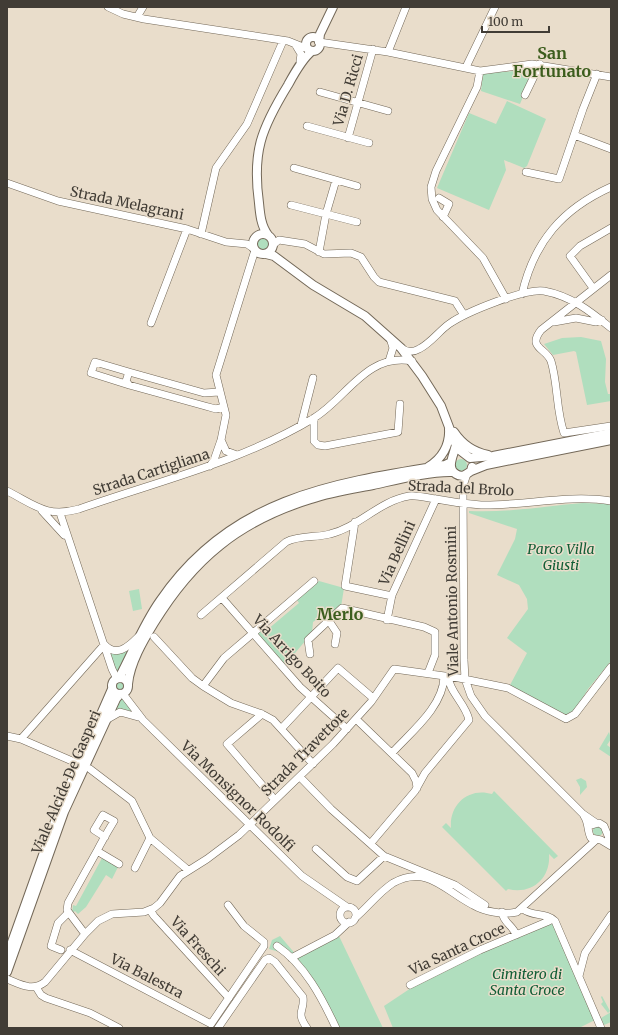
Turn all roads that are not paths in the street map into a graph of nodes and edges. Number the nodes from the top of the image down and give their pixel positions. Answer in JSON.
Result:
{"nodes":[{"id":1,"x":108,"y":7,"type":"edge"},
{"id":2,"x":143,"y":7,"type":"edge"},
{"id":3,"x":406,"y":7,"type":"edge"},
{"id":4,"x":495,"y":7,"type":"edge"},
{"id":5,"x":332,"y":9,"type":"edge"},
{"id":6,"x":137,"y":17,"type":"junction"},
{"id":7,"x":323,"y":29,"type":"junction"},
{"id":8,"x":283,"y":41,"type":"junction"},
{"id":9,"x":330,"y":44,"type":"junction"},
{"id":10,"x":308,"y":45,"type":"junction"},
{"id":11,"x":373,"y":49,"type":"junction"},
{"id":12,"x":388,"y":52,"type":"junction"},
{"id":13,"x":300,"y":61,"type":"junction"},
{"id":14,"x":540,"y":64,"type":"junction"},
{"id":15,"x":466,"y":67,"type":"junction"},
{"id":16,"x":480,"y":71,"type":"junction"},
{"id":17,"x":296,"y":72,"type":"junction"},
{"id":18,"x":597,"y":74,"type":"junction"},
{"id":19,"x":611,"y":77,"type":"edge"},
{"id":20,"x":320,"y":92,"type":"dead end"},
{"id":21,"x":525,"y":96,"type":"dead end"},
{"id":22,"x":357,"y":103,"type":"junction"},
{"id":23,"x":388,"y":111,"type":"dead end"},
{"id":24,"x":307,"y":126,"type":"dead end"},
{"id":25,"x":574,"y":135,"type":"junction"},
{"id":26,"x":348,"y":138,"type":"junction"},
{"id":27,"x":369,"y":143,"type":"dead end"},
{"id":28,"x":611,"y":149,"type":"edge"},
{"id":29,"x":294,"y":168,"type":"dead end"},
{"id":30,"x":526,"y":172,"type":"dead end"},
{"id":31,"x":336,"y":180,"type":"junction"},
{"id":32,"x":7,"y":183,"type":"edge"},
{"id":33,"x":357,"y":186,"type":"dead end"},
{"id":34,"x":611,"y":188,"type":"edge"},
{"id":35,"x":439,"y":198,"type":"dead end"},
{"id":36,"x":291,"y":205,"type":"dead end"},
{"id":37,"x":326,"y":214,"type":"junction"},
{"id":38,"x":260,"y":215,"type":"junction"},
{"id":39,"x":443,"y":217,"type":"junction"},
{"id":40,"x":357,"y":222,"type":"dead end"},
{"id":41,"x":611,"y":228,"type":"edge"},
{"id":42,"x":187,"y":229,"type":"junction"},
{"id":43,"x":201,"y":234,"type":"junction"},
{"id":44,"x":269,"y":235,"type":"junction"},
{"id":45,"x":255,"y":238,"type":"junction"},
{"id":46,"x":284,"y":240,"type":"junction"},
{"id":47,"x":242,"y":243,"type":"junction"},
{"id":48,"x":273,"y":246,"type":"junction"},
{"id":49,"x":259,"y":252,"type":"junction"},
{"id":50,"x":319,"y":252,"type":"junction"},
{"id":51,"x":286,"y":264,"type":"junction"},
{"id":52,"x":611,"y":275,"type":"edge"},
{"id":53,"x":594,"y":288,"type":"junction"},
{"id":54,"x":522,"y":294,"type":"junction"},
{"id":55,"x":506,"y":299,"type":"junction"},
{"id":56,"x":577,"y":302,"type":"junction"},
{"id":57,"x":464,"y":315,"type":"junction"},
{"id":58,"x":602,"y":320,"type":"junction"},
{"id":59,"x":552,"y":322,"type":"junction"},
{"id":60,"x":150,"y":323,"type":"dead end"},
{"id":61,"x":611,"y":328,"type":"edge"},
{"id":62,"x":390,"y":337,"type":"junction"},
{"id":63,"x":401,"y":348,"type":"junction"},
{"id":64,"x":418,"y":349,"type":"junction"},
{"id":65,"x":389,"y":361,"type":"junction"},
{"id":66,"x":413,"y":363,"type":"junction"},
{"id":67,"x":129,"y":372,"type":"junction"},
{"id":68,"x":313,"y":378,"type":"dead end"},
{"id":69,"x":129,"y":385,"type":"junction"},
{"id":70,"x":219,"y":392,"type":"junction"},
{"id":71,"x":400,"y":404,"type":"dead end"},
{"id":72,"x":224,"y":407,"type":"junction"},
{"id":73,"x":314,"y":418,"type":"junction"},
{"id":74,"x":301,"y":425,"type":"junction"},
{"id":75,"x":450,"y":425,"type":"junction"},
{"id":76,"x":611,"y":426,"type":"edge"},
{"id":77,"x":611,"y":433,"type":"edge"},
{"id":78,"x":611,"y":440,"type":"edge"},
{"id":79,"x":456,"y":443,"type":"junction"},
{"id":80,"x":221,"y":449,"type":"junction"},
{"id":81,"x":237,"y":455,"type":"junction"},
{"id":82,"x":466,"y":456,"type":"junction"},
{"id":83,"x":493,"y":456,"type":"junction"},
{"id":84,"x":452,"y":460,"type":"junction"},
{"id":85,"x":224,"y":461,"type":"junction"},
{"id":86,"x":210,"y":466,"type":"junction"},
{"id":87,"x":425,"y":468,"type":"junction"},
{"id":88,"x":455,"y":473,"type":"junction"},
{"id":89,"x":469,"y":473,"type":"junction"},
{"id":90,"x":463,"y":486,"type":"junction"},
{"id":91,"x":7,"y":491,"type":"edge"},
{"id":92,"x":436,"y":500,"type":"junction"},
{"id":93,"x":611,"y":501,"type":"edge"},
{"id":94,"x":464,"y":503,"type":"junction"},
{"id":95,"x":38,"y":508,"type":"junction"},
{"id":96,"x":79,"y":509,"type":"junction"},
{"id":97,"x":60,"y":513,"type":"junction"},
{"id":98,"x":355,"y":522,"type":"junction"},
{"id":99,"x":66,"y":536,"type":"junction"},
{"id":100,"x":314,"y":582,"type":"dead end"},
{"id":101,"x":392,"y":596,"type":"junction"},
{"id":102,"x":222,"y":598,"type":"junction"},
{"id":103,"x":201,"y":615,"type":"dead end"},
{"id":104,"x":387,"y":620,"type":"junction"},
{"id":105,"x":329,"y":621,"type":"junction"},
{"id":106,"x":253,"y":634,"type":"junction"},
{"id":107,"x":138,"y":637,"type":"junction"},
{"id":108,"x":154,"y":637,"type":"dead end"},
{"id":109,"x":103,"y":643,"type":"junction"},
{"id":110,"x":335,"y":644,"type":"dead end"},
{"id":111,"x":310,"y":654,"type":"dead end"},
{"id":112,"x":610,"y":668,"type":"edge"},
{"id":113,"x":428,"y":673,"type":"junction"},
{"id":114,"x":446,"y":677,"type":"junction"},
{"id":115,"x":465,"y":679,"type":"junction"},
{"id":116,"x":115,"y":682,"type":"junction"},
{"id":117,"x":203,"y":686,"type":"junction"},
{"id":118,"x":454,"y":690,"type":"junction"},
{"id":119,"x":125,"y":691,"type":"junction"},
{"id":120,"x":311,"y":697,"type":"junction"},
{"id":121,"x":373,"y":698,"type":"junction"},
{"id":122,"x":439,"y":699,"type":"junction"},
{"id":123,"x":262,"y":714,"type":"junction"},
{"id":124,"x":356,"y":719,"type":"junction"},
{"id":125,"x":106,"y":720,"type":"junction"},
{"id":126,"x":143,"y":720,"type":"junction"},
{"id":127,"x":282,"y":728,"type":"junction"},
{"id":128,"x":347,"y":728,"type":"junction"},
{"id":129,"x":7,"y":736,"type":"edge"},
{"id":130,"x":21,"y":739,"type":"junction"},
{"id":131,"x":392,"y":753,"type":"junction"},
{"id":132,"x":80,"y":761,"type":"junction"},
{"id":133,"x":313,"y":764,"type":"junction"},
{"id":134,"x":90,"y":769,"type":"dead end"},
{"id":135,"x":412,"y":773,"type":"junction"},
{"id":136,"x":425,"y":773,"type":"junction"},
{"id":137,"x":300,"y":777,"type":"junction"},
{"id":138,"x":417,"y":788,"type":"junction"},
{"id":139,"x":275,"y":800,"type":"junction"},
{"id":140,"x":583,"y":814,"type":"junction"},
{"id":141,"x":596,"y":823,"type":"junction"},
{"id":142,"x":249,"y":824,"type":"junction"},
{"id":143,"x":589,"y":830,"type":"junction"},
{"id":144,"x":606,"y":833,"type":"junction"},
{"id":145,"x":105,"y":837,"type":"dead end"},
{"id":146,"x":150,"y":838,"type":"junction"},
{"id":147,"x":598,"y":840,"type":"junction"},
{"id":148,"x":371,"y":843,"type":"junction"},
{"id":149,"x":611,"y":844,"type":"edge"},
{"id":150,"x":316,"y":849,"type":"dead end"},
{"id":151,"x":97,"y":851,"type":"junction"},
{"id":152,"x":583,"y":851,"type":"junction"},
{"id":153,"x":384,"y":856,"type":"junction"},
{"id":154,"x":119,"y":864,"type":"dead end"},
{"id":155,"x":406,"y":866,"type":"junction"},
{"id":156,"x":135,"y":868,"type":"dead end"},
{"id":157,"x":188,"y":870,"type":"junction"},
{"id":158,"x":408,"y":877,"type":"junction"},
{"id":159,"x":452,"y":888,"type":"junction"},
{"id":160,"x":228,"y":905,"type":"dead end"},
{"id":161,"x":485,"y":905,"type":"dead end"},
{"id":162,"x":364,"y":909,"type":"junction"},
{"id":163,"x":523,"y":909,"type":"junction"},
{"id":164,"x":150,"y":910,"type":"junction"},
{"id":165,"x":346,"y":911,"type":"junction"},
{"id":166,"x":502,"y":912,"type":"junction"},
{"id":167,"x":68,"y":913,"type":"junction"},
{"id":168,"x":611,"y":915,"type":"edge"},
{"id":169,"x":352,"y":920,"type":"junction"},
{"id":170,"x":549,"y":921,"type":"dead end"},
{"id":171,"x":339,"y":931,"type":"junction"},
{"id":172,"x":85,"y":934,"type":"junction"},
{"id":173,"x":516,"y":935,"type":"junction"},
{"id":174,"x":277,"y":946,"type":"dead end"},
{"id":175,"x":61,"y":950,"type":"dead end"},
{"id":176,"x":70,"y":950,"type":"junction"},
{"id":177,"x":585,"y":953,"type":"junction"},
{"id":178,"x":7,"y":956,"type":"edge"},
{"id":179,"x":293,"y":957,"type":"junction"},
{"id":180,"x":572,"y":959,"type":"junction"},
{"id":181,"x":7,"y":972,"type":"edge"},
{"id":182,"x":579,"y":976,"type":"junction"},
{"id":183,"x":7,"y":979,"type":"edge"},
{"id":184,"x":410,"y":985,"type":"dead end"},
{"id":185,"x":36,"y":987,"type":"junction"},
{"id":186,"x":229,"y":998,"type":"junction"},
{"id":187,"x":210,"y":1026,"type":"edge"},
{"id":188,"x":119,"y":1028,"type":"edge"},
{"id":189,"x":218,"y":1028,"type":"edge"},
{"id":190,"x":308,"y":1028,"type":"edge"},
{"id":191,"x":336,"y":1028,"type":"edge"},
{"id":192,"x":601,"y":1028,"type":"edge"}],
"edges":[{"from":1,"to":6,"type":"street"},
{"from":2,"to":6,"type":"street"},
{"from":3,"to":12,"type":"street"},
{"from":4,"to":15,"type":"street"},
{"from":5,"to":7,"type":"main road"},
{"from":5,"to":10,"type":"main road"},
{"from":6,"to":8,"type":"street"},
{"from":7,"to":9,"type":"street"},
{"from":7,"to":10,"type":"main road"},
{"from":8,"to":10,"type":"street"},
{"from":8,"to":43,"type":"street"},
{"from":9,"to":10,"type":"street"},
{"from":9,"to":11,"type":"street"},
{"from":10,"to":13,"type":"main road"},
{"from":10,"to":13,"type":"street"},
{"from":10,"to":17,"type":"main road"},
{"from":11,"to":12,"type":"street"},
{"from":11,"to":22,"type":"street","name":"Via D. Ricci"},
{"from":12,"to":15,"type":"street"},
{"from":13,"to":17,"type":"main road"},
{"from":14,"to":16,"type":"street"},
{"from":14,"to":18,"type":"street"},
{"from":14,"to":21,"type":"street"},
{"from":15,"to":16,"type":"street"},
{"from":16,"to":39,"type":"street"},
{"from":17,"to":38,"type":"main road"},
{"from":18,"to":19,"type":"street"},
{"from":18,"to":25,"type":"street"},
{"from":20,"to":22,"type":"street"},
{"from":22,"to":23,"type":"street"},
{"from":22,"to":26,"type":"street","name":"Via D. Ricci"},
{"from":24,"to":26,"type":"street"},
{"from":25,"to":28,"type":"street"},
{"from":25,"to":30,"type":"street"},
{"from":26,"to":27,"type":"street"},
{"from":29,"to":31,"type":"street"},
{"from":31,"to":33,"type":"street"},
{"from":31,"to":37,"type":"street"},
{"from":32,"to":42,"type":"street","name":"Strada Melagrani"},
{"from":34,"to":54,"type":"street"},
{"from":35,"to":39,"type":"street"},
{"from":36,"to":37,"type":"street"},
{"from":37,"to":40,"type":"street"},
{"from":37,"to":50,"type":"street"},
{"from":38,"to":44,"type":"main road"},
{"from":38,"to":45,"type":"main road"},
{"from":39,"to":55,"type":"street"},
{"from":41,"to":53,"type":"street"},
{"from":42,"to":43,"type":"street","name":"Strada Melagrani"},
{"from":42,"to":60,"type":"street"},
{"from":43,"to":47,"type":"street","name":"Strada Melagrani"},
{"from":44,"to":45,"type":"main road"},
{"from":44,"to":46,"type":"street"},
{"from":44,"to":48,"type":"main road"},
{"from":45,"to":47,"type":"street","name":"Strada Melagrani"},
{"from":45,"to":49,"type":"main road"},
{"from":46,"to":48,"type":"street"},
{"from":46,"to":50,"type":"street"},
{"from":47,"to":49,"type":"street","name":"Strada Melagrani"},
{"from":48,"to":49,"type":"main road"},
{"from":48,"to":51,"type":"main road"},
{"from":49,"to":51,"type":"main road"},
{"from":49,"to":70,"type":"street"},
{"from":50,"to":57,"type":"street"},
{"from":51,"to":62,"type":"main road"},
{"from":52,"to":53,"type":"street"},
{"from":53,"to":56,"type":"street"},
{"from":54,"to":55,"type":"street"},
{"from":54,"to":56,"type":"street"},
{"from":55,"to":57,"type":"street"},
{"from":56,"to":58,"type":"street"},
{"from":56,"to":59,"type":"street"},
{"from":57,"to":64,"type":"street"},
{"from":58,"to":59,"type":"street"},
{"from":58,"to":61,"type":"street"},
{"from":59,"to":76,"type":"street"},
{"from":62,"to":63,"type":"main road"},
{"from":62,"to":65,"type":"street"},
{"from":63,"to":64,"type":"street"},
{"from":63,"to":66,"type":"main road"},
{"from":64,"to":66,"type":"street"},
{"from":65,"to":66,"type":"street","name":"Strada Cartigliana"},
{"from":65,"to":73,"type":"street","name":"Strada Cartigliana"},
{"from":66,"to":75,"type":"main road"},
{"from":67,"to":69,"type":"street"},
{"from":67,"to":69,"type":"street"},
{"from":67,"to":70,"type":"street"},
{"from":68,"to":74,"type":"street"},
{"from":69,"to":72,"type":"street"},
{"from":70,"to":72,"type":"street"},
{"from":71,"to":73,"type":"street"},
{"from":72,"to":80,"type":"street"},
{"from":73,"to":74,"type":"street","name":"Strada Cartigliana"},
{"from":74,"to":81,"type":"street","name":"Strada Cartigliana"},
{"from":75,"to":79,"type":"main road"},
{"from":75,"to":83,"type":"main road"},
{"from":75,"to":87,"type":"main road"},
{"from":77,"to":83,"type":"main road","name":"Viale Alcide De Gasperi"},
{"from":78,"to":89,"type":"main road","name":"Viale Alcide De Gasperi"},
{"from":79,"to":82,"type":"main road"},
{"from":79,"to":84,"type":"main road"},
{"from":80,"to":81,"type":"street"},
{"from":80,"to":85,"type":"street"},
{"from":80,"to":86,"type":"street"},
{"from":81,"to":85,"type":"street","name":"Strada Cartigliana"},
{"from":82,"to":83,"type":"main road","name":"Viale Alcide De Gasperi"},
{"from":82,"to":84,"type":"main road","name":"Viale Alcide De Gasperi"},
{"from":82,"to":89,"type":"main road"},
{"from":84,"to":87,"type":"main road","name":"Viale Alcide De Gasperi"},
{"from":84,"to":88,"type":"main road"},
{"from":85,"to":86,"type":"street","name":"Strada Cartigliana"},
{"from":86,"to":96,"type":"street","name":"Strada Cartigliana"},
{"from":87,"to":107,"type":"main road","name":"Viale Alcide De Gasperi"},
{"from":88,"to":89,"type":"main road","name":"Viale Alcide De Gasperi"},
{"from":88,"to":90,"type":"street","name":"Viale Antonio Rosmini"},
{"from":88,"to":119,"type":"main road","name":"Viale Alcide De Gasperi"},
{"from":89,"to":90,"type":"street","name":"Viale Antonio Rosmini"},
{"from":90,"to":94,"type":"street","name":"Viale Antonio Rosmini"},
{"from":91,"to":95,"type":"street","name":"Strada Cartigliana"},
{"from":92,"to":94,"type":"street","name":"Strada del Brolo"},
{"from":92,"to":98,"type":"street","name":"Strada del Brolo"},
{"from":92,"to":101,"type":"street","name":"Via Bellini"},
{"from":93,"to":94,"type":"street","name":"Strada del Brolo"},
{"from":94,"to":115,"type":"street","name":"Viale Antonio Rosmini"},
{"from":95,"to":97,"type":"street","name":"Strada Cartigliana"},
{"from":95,"to":99,"type":"street"},
{"from":96,"to":97,"type":"street","name":"Strada Cartigliana"},
{"from":96,"to":99,"type":"street"},
{"from":97,"to":99,"type":"street"},
{"from":98,"to":101,"type":"street"},
{"from":98,"to":102,"type":"street","name":"Strada del Brolo"},
{"from":99,"to":109,"type":"street"},
{"from":100,"to":106,"type":"street"},
{"from":101,"to":104,"type":"street","name":"Via Bellini"},
{"from":102,"to":103,"type":"street","name":"Strada del Brolo"},
{"from":102,"to":106,"type":"street","name":"Via Arrigo Boito"},
{"from":104,"to":105,"type":"street"},
{"from":104,"to":113,"type":"street"},
{"from":105,"to":110,"type":"street"},
{"from":105,"to":111,"type":"street"},
{"from":106,"to":117,"type":"street"},
{"from":106,"to":120,"type":"street","name":"Via Arrigo Boito"},
{"from":107,"to":109,"type":"street"},
{"from":107,"to":116,"type":"main road","name":"Viale Alcide De Gasperi"},
{"from":108,"to":117,"type":"street"},
{"from":109,"to":116,"type":"street"},
{"from":109,"to":130,"type":"street"},
{"from":112,"to":115,"type":"street","name":"Strada Travettore"},
{"from":113,"to":114,"type":"street","name":"Strada Travettore"},
{"from":113,"to":121,"type":"street","name":"Strada Travettore"},
{"from":114,"to":115,"type":"street","name":"Strada Travettore"},
{"from":114,"to":118,"type":"street"},
{"from":114,"to":122,"type":"street"},
{"from":115,"to":140,"type":"street","name":"Viale Antonio Rosmini"},
{"from":116,"to":119,"type":"main road"},
{"from":116,"to":119,"type":"main road"},
{"from":116,"to":132,"type":"main road","name":"Viale Alcide De Gasperi"},
{"from":117,"to":123,"type":"street"},
{"from":118,"to":122,"type":"street"},
{"from":118,"to":136,"type":"street"},
{"from":119,"to":125,"type":"main road","name":"Viale Alcide De Gasperi"},
{"from":119,"to":126,"type":"street","name":"Via Monsignor Rodolfi"},
{"from":120,"to":121,"type":"street"},
{"from":120,"to":127,"type":"street"},
{"from":120,"to":128,"type":"street","name":"Via Arrigo Boito"},
{"from":121,"to":124,"type":"street","name":"Strada Travettore"},
{"from":122,"to":131,"type":"street"},
{"from":123,"to":127,"type":"street"},
{"from":123,"to":139,"type":"street"},
{"from":124,"to":128,"type":"street","name":"Strada Travettore"},
{"from":124,"to":131,"type":"street"},
{"from":125,"to":126,"type":"street"},
{"from":125,"to":181,"type":"main road","name":"Viale Alcide De Gasperi"},
{"from":126,"to":142,"type":"street","name":"Via Monsignor Rodolfi"},
{"from":127,"to":133,"type":"street"},
{"from":128,"to":133,"type":"street","name":"Strada Travettore"},
{"from":129,"to":130,"type":"street"},
{"from":130,"to":132,"type":"street"},
{"from":131,"to":135,"type":"street"},
{"from":132,"to":178,"type":"main road","name":"Viale Alcide De Gasperi"},
{"from":133,"to":137,"type":"street","name":"Strada Travettore"},
{"from":134,"to":146,"type":"street"},
{"from":135,"to":136,"type":"street"},
{"from":135,"to":138,"type":"street"},
{"from":136,"to":138,"type":"street"},
{"from":137,"to":139,"type":"street","name":"Strada Travettore"},
{"from":137,"to":148,"type":"street"},
{"from":138,"to":148,"type":"street"},
{"from":139,"to":142,"type":"street","name":"Strada Travettore"},
{"from":140,"to":141,"type":"street","name":"Viale Antonio Rosmini"},
{"from":140,"to":143,"type":"street","name":"Viale Antonio Rosmini"},
{"from":141,"to":143,"type":"street"},
{"from":141,"to":144,"type":"street","name":"Viale Antonio Rosmini"},
{"from":142,"to":157,"type":"street","name":"Strada Travettore"},
{"from":142,"to":165,"type":"street","name":"Via Monsignor Rodolfi"},
{"from":143,"to":147,"type":"street","name":"Viale Antonio Rosmini"},
{"from":143,"to":152,"type":"street"},
{"from":144,"to":147,"type":"street"},
{"from":144,"to":149,"type":"street","name":"Viale Antonio Rosmini"},
{"from":145,"to":151,"type":"street"},
{"from":146,"to":156,"type":"street"},
{"from":146,"to":157,"type":"street"},
{"from":147,"to":149,"type":"street","name":"Viale Antonio Rosmini"},
{"from":147,"to":152,"type":"street"},
{"from":148,"to":153,"type":"street"},
{"from":150,"to":153,"type":"street"},
{"from":151,"to":154,"type":"street"},
{"from":151,"to":167,"type":"street"},
{"from":152,"to":163,"type":"street"},
{"from":153,"to":155,"type":"street"},
{"from":155,"to":158,"type":"street"},
{"from":155,"to":159,"type":"street"},
{"from":157,"to":164,"type":"street","name":"Strada Travettore"},
{"from":158,"to":159,"type":"street"},
{"from":158,"to":162,"type":"street"},
{"from":159,"to":161,"type":"street"},
{"from":159,"to":166,"type":"street"},
{"from":160,"to":186,"type":"street","name":"Via Balestra"},
{"from":162,"to":165,"type":"street","name":"Via Monsignor Rodolfi"},
{"from":162,"to":169,"type":"street"},
{"from":163,"to":166,"type":"street"},
{"from":163,"to":180,"type":"street"},
{"from":164,"to":172,"type":"street"},
{"from":164,"to":186,"type":"street","name":"Via Freschi"},
{"from":165,"to":169,"type":"street"},
{"from":165,"to":169,"type":"street","name":"Via Monsignor Rodolfi"},
{"from":165,"to":171,"type":"street"},
{"from":166,"to":173,"type":"street","name":"Via Santa Croce"},
{"from":167,"to":172,"type":"street"},
{"from":167,"to":175,"type":"street"},
{"from":168,"to":177,"type":"street"},
{"from":169,"to":171,"type":"street"},
{"from":170,"to":173,"type":"street","name":"Via Santa Croce"},
{"from":171,"to":179,"type":"street"},
{"from":172,"to":176,"type":"street"},
{"from":173,"to":184,"type":"street","name":"Via Santa Croce"},
{"from":174,"to":179,"type":"street"},
{"from":176,"to":185,"type":"street"},
{"from":176,"to":187,"type":"street","name":"Via Balestra"},
{"from":177,"to":180,"type":"street"},
{"from":177,"to":182,"type":"street"},
{"from":179,"to":191,"type":"street"},
{"from":180,"to":182,"type":"street"},
{"from":182,"to":192,"type":"street"},
{"from":183,"to":185,"type":"street"},
{"from":185,"to":188,"type":"street"},
{"from":186,"to":187,"type":"street","name":"Via Balestra"},
{"from":189,"to":190,"type":"street"}]}
